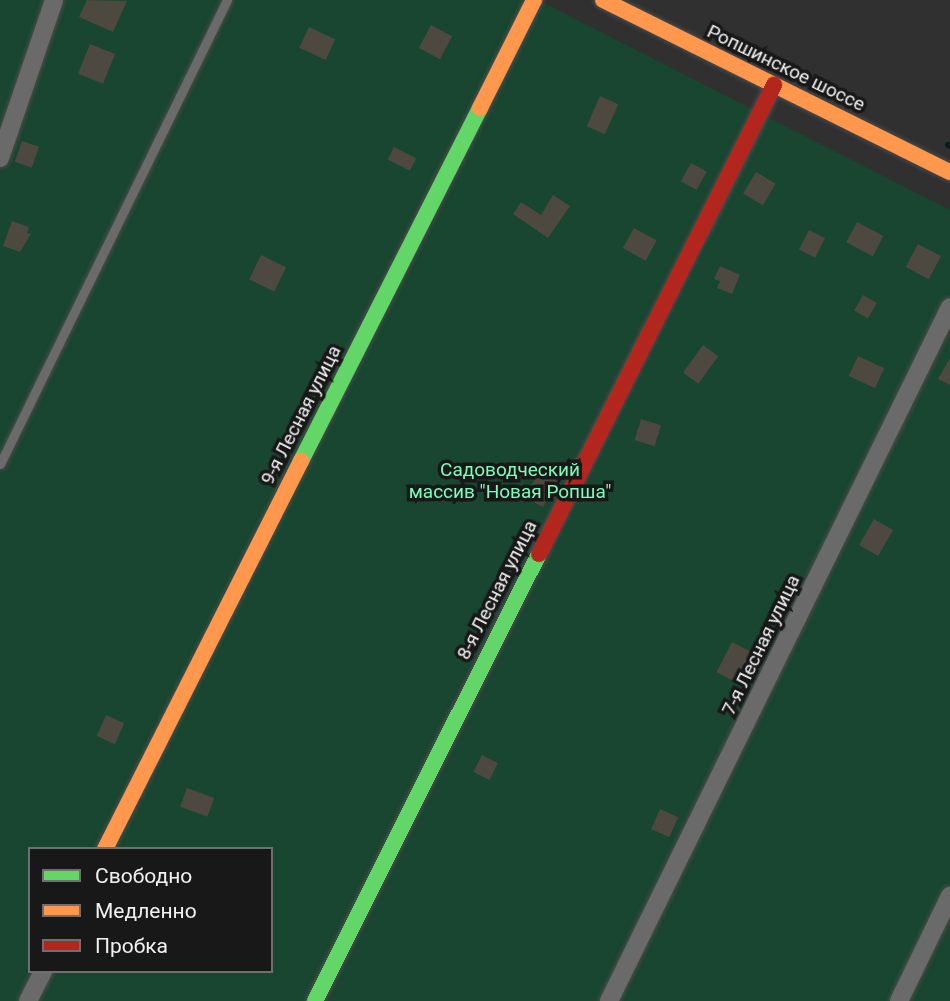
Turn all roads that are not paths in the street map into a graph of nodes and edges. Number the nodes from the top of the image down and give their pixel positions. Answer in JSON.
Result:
{"nodes":[{"id":1,"x":54,"y":0,"type":"edge"},
{"id":2,"x":227,"y":0,"type":"edge"},
{"id":3,"x":534,"y":0,"type":"edge"},
{"id":4,"x":603,"y":0,"type":"edge"},
{"id":5,"x":774,"y":85,"type":"junction"},
{"id":6,"x":0,"y":158,"type":"edge"},
{"id":7,"x":950,"y":172,"type":"edge"},
{"id":8,"x":950,"y":307,"type":"edge"},
{"id":9,"x":0,"y":464,"type":"edge"},
{"id":10,"x":106,"y":847,"type":"edge"},
{"id":11,"x":950,"y":896,"type":"edge"},
{"id":12,"x":42,"y":973,"type":"edge"},
{"id":13,"x":28,"y":1001,"type":"edge"},
{"id":14,"x":315,"y":1001,"type":"edge"},
{"id":15,"x":609,"y":1001,"type":"edge"},
{"id":16,"x":899,"y":1001,"type":"edge"}],
"edges":[{"from":1,"to":6,"type":"street"},
{"from":2,"to":9,"type":"lane"},
{"from":3,"to":10,"type":"street","name":"9-я Лесная улица"},
{"from":4,"to":5,"type":"street","name":"Ропшинское шоссе"},
{"from":5,"to":7,"type":"street","name":"Ропшинское шоссе"},
{"from":5,"to":14,"type":"street","name":"8-я Лесная улица"},
{"from":8,"to":15,"type":"street","name":"7-я Лесная улица"},
{"from":11,"to":16,"type":"street"},
{"from":12,"to":13,"type":"street"}]}
